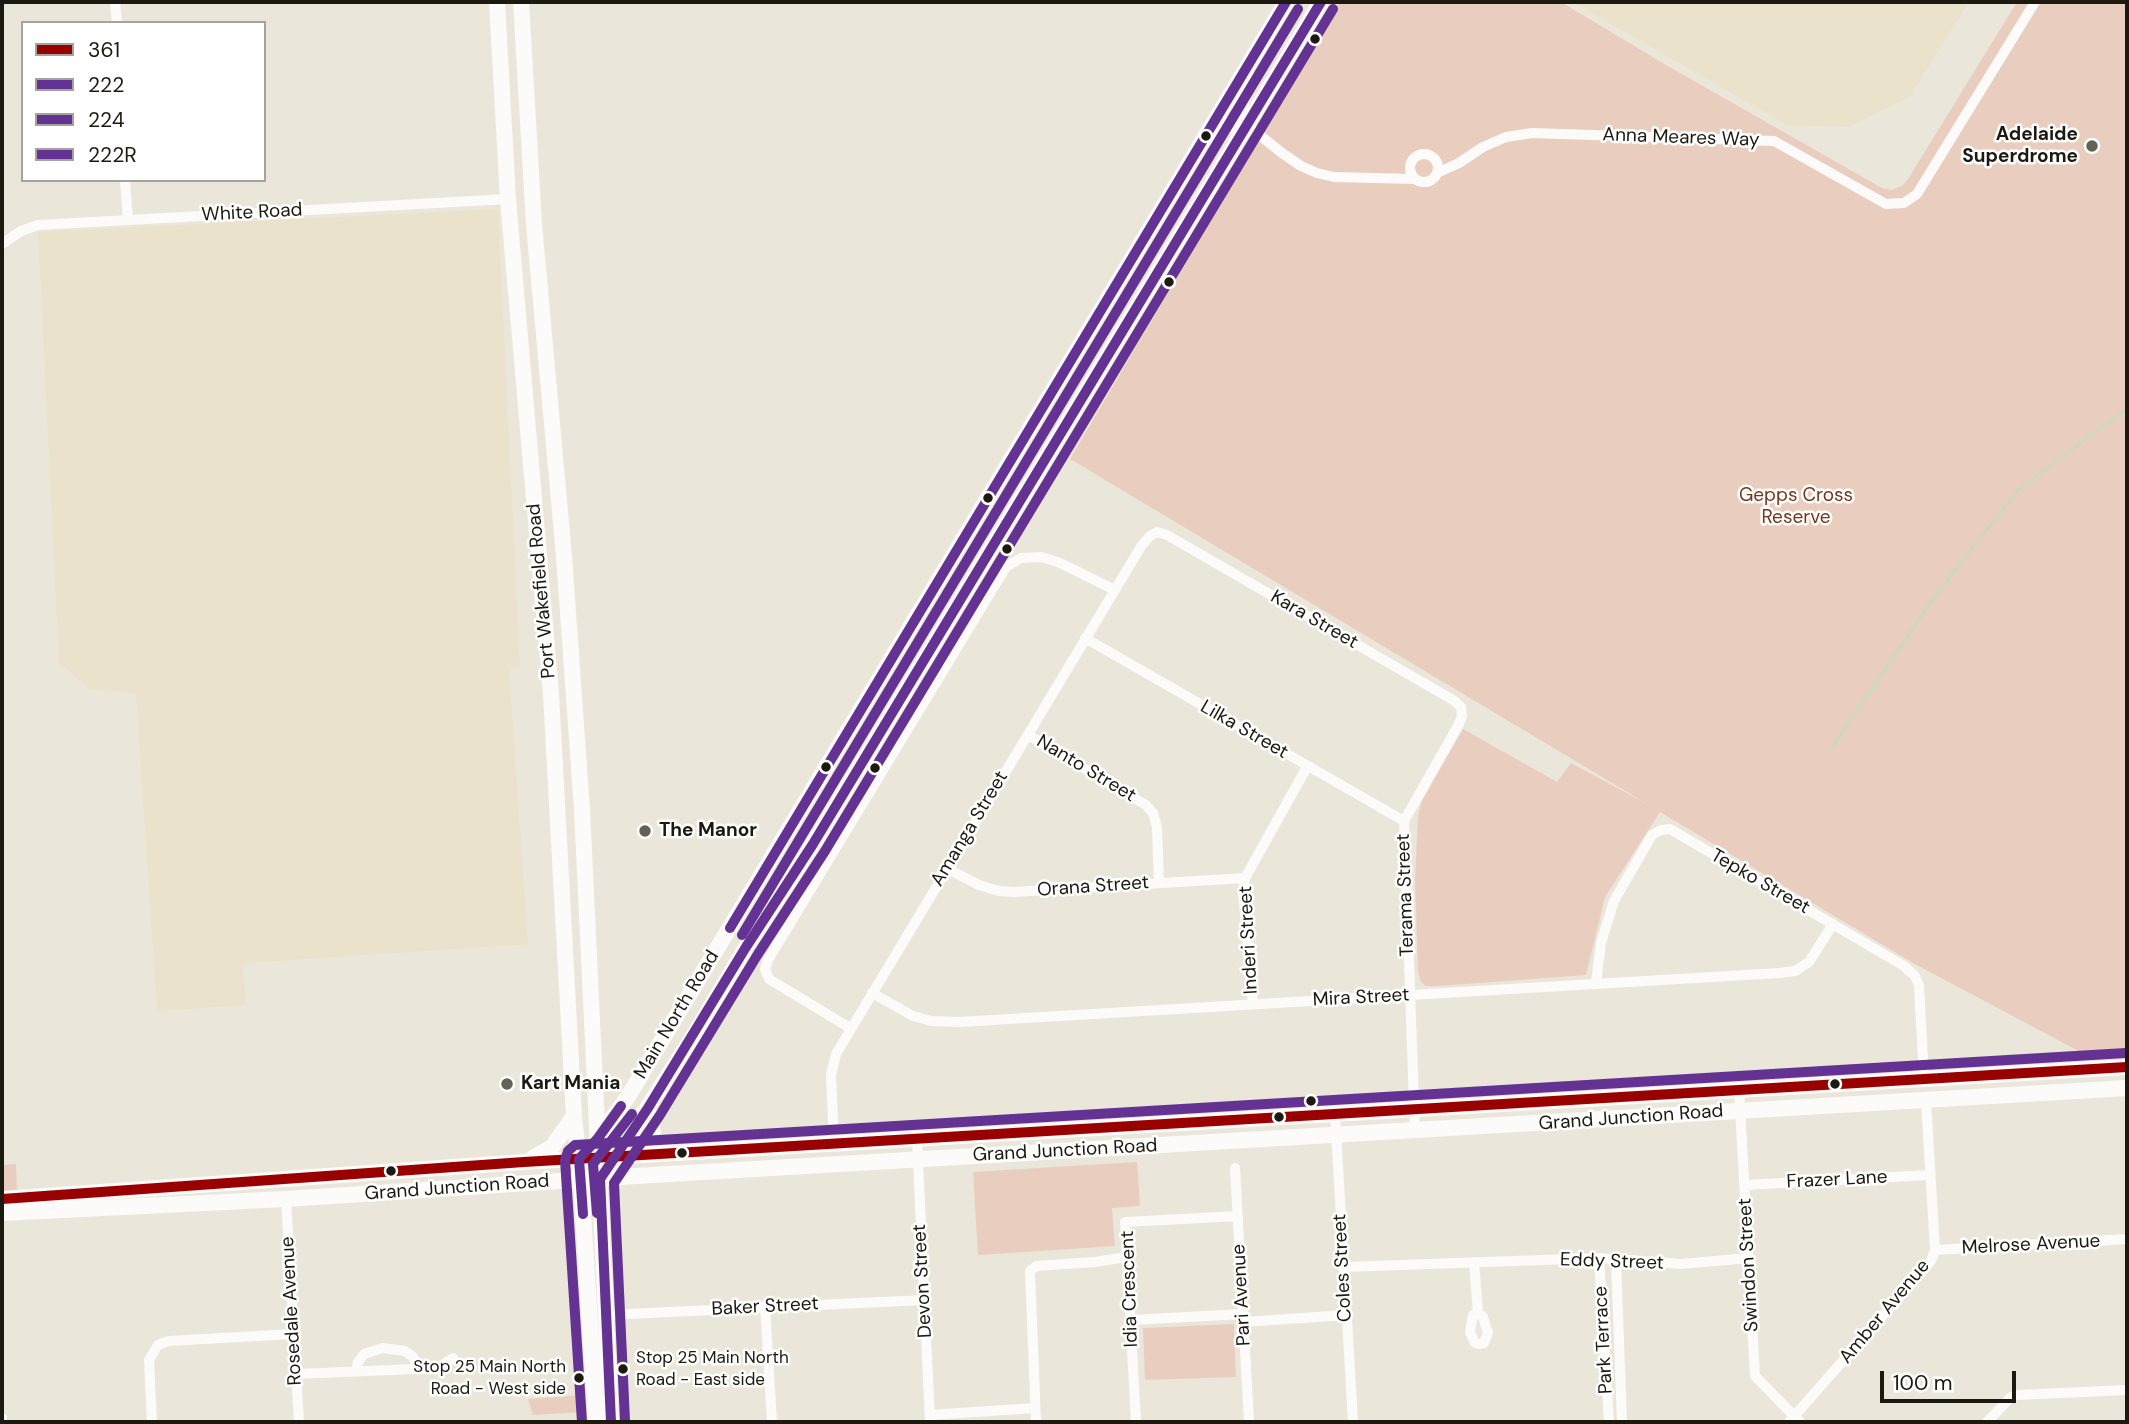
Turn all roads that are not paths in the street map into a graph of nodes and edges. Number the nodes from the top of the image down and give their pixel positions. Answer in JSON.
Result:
{"nodes":[{"id":1,"x":116,"y":2,"type":"edge"},
{"id":2,"x":497,"y":2,"type":"edge"},
{"id":3,"x":521,"y":2,"type":"edge"},
{"id":4,"x":1286,"y":2,"type":"edge"},
{"id":5,"x":1321,"y":2,"type":"edge"},
{"id":6,"x":2035,"y":2,"type":"edge"},
{"id":7,"x":117,"y":21,"type":"edge"},
{"id":8,"x":1250,"y":64,"type":"junction"},
{"id":9,"x":1247,"y":125,"type":"junction"},
{"id":10,"x":1203,"y":139,"type":"junction"},
{"id":11,"x":530,"y":157,"type":"junction"},
{"id":12,"x":1410,"y":165,"type":"junction"},
{"id":13,"x":1436,"y":167,"type":"junction"},
{"id":14,"x":1391,"y":177,"type":"junction"},
{"id":15,"x":1415,"y":179,"type":"junction"},
{"id":16,"x":125,"y":182,"type":"edge"},
{"id":17,"x":508,"y":199,"type":"junction"},
{"id":18,"x":128,"y":220,"type":"junction"},
{"id":19,"x":534,"y":225,"type":"junction"},
{"id":20,"x":2,"y":244,"type":"edge"},
{"id":21,"x":1157,"y":533,"type":"joint"},
{"id":22,"x":564,"y":556,"type":"junction"},
{"id":23,"x":539,"y":557,"type":"junction"},
{"id":24,"x":1115,"y":590,"type":"junction"},
{"id":25,"x":1086,"y":638,"type":"junction"},
{"id":26,"x":1462,"y":716,"type":"joint"},
{"id":27,"x":1028,"y":735,"type":"junction"},
{"id":28,"x":1307,"y":767,"type":"junction"},
{"id":29,"x":1404,"y":821,"type":"junction"},
{"id":30,"x":946,"y":868,"type":"junction"},
{"id":31,"x":1245,"y":878,"type":"junction"},
{"id":32,"x":1159,"y":883,"type":"junction"},
{"id":33,"x":587,"y":901,"type":"junction"},
{"id":34,"x":563,"y":902,"type":"junction"},
{"id":35,"x":1833,"y":924,"type":"junction"},
{"id":36,"x":726,"y":934,"type":"junction"},
{"id":37,"x":746,"y":947,"type":"junction"},
{"id":38,"x":1596,"y":983,"type":"junction"},
{"id":39,"x":872,"y":993,"type":"junction"},
{"id":40,"x":1409,"y":995,"type":"junction"},
{"id":41,"x":1253,"y":1004,"type":"junction"},
{"id":42,"x":850,"y":1028,"type":"junction"},
{"id":43,"x":2127,"y":1067,"type":"edge"},
{"id":44,"x":1924,"y":1079,"type":"junction"},
{"id":45,"x":596,"y":1087,"type":"junction"},
{"id":46,"x":2127,"y":1088,"type":"edge"},
{"id":47,"x":1739,"y":1090,"type":"junction"},
{"id":48,"x":629,"y":1095,"type":"junction"},
{"id":49,"x":1926,"y":1100,"type":"junction"},
{"id":50,"x":648,"y":1108,"type":"junction"},
{"id":51,"x":1414,"y":1110,"type":"junction"},
{"id":52,"x":1741,"y":1111,"type":"junction"},
{"id":53,"x":1335,"y":1114,"type":"junction"},
{"id":54,"x":574,"y":1116,"type":"junction"},
{"id":55,"x":1415,"y":1131,"type":"junction"},
{"id":56,"x":1336,"y":1136,"type":"junction"},
{"id":57,"x":598,"y":1138,"type":"junction"},
{"id":58,"x":917,"y":1139,"type":"junction"},
{"id":59,"x":834,"y":1143,"type":"junction"},
{"id":60,"x":673,"y":1153,"type":"junction"},
{"id":61,"x":617,"y":1156,"type":"junction"},
{"id":62,"x":599,"y":1157,"type":"junction"},
{"id":63,"x":579,"y":1159,"type":"junction"},
{"id":64,"x":917,"y":1161,"type":"junction"},
{"id":65,"x":524,"y":1162,"type":"junction"},
{"id":66,"x":851,"y":1164,"type":"junction"},
{"id":67,"x":821,"y":1166,"type":"junction"},
{"id":68,"x":1235,"y":1168,"type":"dead end"},
{"id":69,"x":1929,"y":1175,"type":"junction"},
{"id":70,"x":600,"y":1179,"type":"junction"},
{"id":71,"x":285,"y":1180,"type":"junction"},
{"id":72,"x":581,"y":1180,"type":"junction"},
{"id":73,"x":1745,"y":1185,"type":"junction"},
{"id":74,"x":2,"y":1199,"type":"edge"},
{"id":75,"x":286,"y":1199,"type":"junction"},
{"id":76,"x":2,"y":1213,"type":"edge"},
{"id":77,"x":1238,"y":1216,"type":"junction"},
{"id":78,"x":2127,"y":1239,"type":"edge"},
{"id":79,"x":1935,"y":1250,"type":"junction"},
{"id":80,"x":1126,"y":1257,"type":"junction"},
{"id":81,"x":1599,"y":1258,"type":"junction"},
{"id":82,"x":1749,"y":1258,"type":"junction"},
{"id":83,"x":1616,"y":1260,"type":"junction"},
{"id":84,"x":1474,"y":1262,"type":"junction"},
{"id":85,"x":1343,"y":1267,"type":"junction"},
{"id":86,"x":924,"y":1300,"type":"junction"},
{"id":87,"x":765,"y":1306,"type":"junction"},
{"id":88,"x":1478,"y":1313,"type":"dead end"},
{"id":89,"x":606,"y":1315,"type":"junction"},
{"id":90,"x":1346,"y":1315,"type":"junction"},
{"id":91,"x":1243,"y":1318,"type":"junction"},
{"id":92,"x":1131,"y":1321,"type":"junction"},
{"id":93,"x":293,"y":1334,"type":"junction"},
{"id":94,"x":453,"y":1358,"type":"dead end"},
{"id":95,"x":418,"y":1368,"type":"junction"},
{"id":96,"x":356,"y":1371,"type":"junction"},
{"id":97,"x":296,"y":1374,"type":"junction"},
{"id":98,"x":2127,"y":1390,"type":"edge"},
{"id":99,"x":1035,"y":1408,"type":"junction"},
{"id":100,"x":930,"y":1419,"type":"edge"},
{"id":101,"x":1794,"y":1420,"type":"edge"},
{"id":102,"x":152,"y":1422,"type":"edge"},
{"id":103,"x":299,"y":1422,"type":"edge"},
{"id":104,"x":596,"y":1422,"type":"edge"},
{"id":105,"x":611,"y":1422,"type":"edge"},
{"id":106,"x":772,"y":1422,"type":"edge"},
{"id":107,"x":1036,"y":1422,"type":"edge"},
{"id":108,"x":1136,"y":1422,"type":"edge"},
{"id":109,"x":1249,"y":1422,"type":"edge"},
{"id":110,"x":1353,"y":1422,"type":"edge"},
{"id":111,"x":1609,"y":1422,"type":"edge"},
{"id":112,"x":1622,"y":1422,"type":"edge"},
{"id":113,"x":1987,"y":1422,"type":"edge"}],
"edges":[{"from":1,"to":7,"type":"street"},
{"from":2,"to":17,"type":"highway","name":"Port Wakefield Road"},
{"from":3,"to":11,"type":"highway","name":"Port Wakefield Road"},
{"from":4,"to":8,"type":"highway","name":"Main North Road"},
{"from":5,"to":9,"type":"highway","name":"Main North Road"},
{"from":6,"to":13,"type":"street","name":"Anna Meares Way"},
{"from":8,"to":9,"type":"highway"},
{"from":8,"to":10,"type":"highway","name":"Main North Road"},
{"from":9,"to":10,"type":"highway"},
{"from":9,"to":14,"type":"street"},
{"from":9,"to":37,"type":"highway","name":"Main North Road"},
{"from":10,"to":36,"type":"highway","name":"Main North Road"},
{"from":11,"to":17,"type":"highway"},
{"from":11,"to":19,"type":"highway","name":"Port Wakefield Road"},
{"from":12,"to":13,"type":"street"},
{"from":12,"to":14,"type":"street"},
{"from":12,"to":15,"type":"street"},
{"from":13,"to":15,"type":"street"},
{"from":14,"to":15,"type":"street"},
{"from":16,"to":18,"type":"street"},
{"from":17,"to":18,"type":"street","name":"White Road"},
{"from":17,"to":19,"type":"highway"},
{"from":17,"to":23,"type":"highway","name":"Port Wakefield Road"},
{"from":18,"to":20,"type":"street","name":"White Road"},
{"from":19,"to":22,"type":"highway","name":"Port Wakefield Road"},
{"from":21,"to":24,"type":"street","name":"Amanga Street"},
{"from":21,"to":26,"type":"street","name":"Kara Street"},
{"from":22,"to":23,"type":"highway"},
{"from":22,"to":33,"type":"highway","name":"Port Wakefield Road"},
{"from":23,"to":34,"type":"highway","name":"Port Wakefield Road"},
{"from":24,"to":25,"type":"street","name":"Amanga Street"},
{"from":24,"to":42,"type":"street"},
{"from":25,"to":27,"type":"street","name":"Amanga Street"},
{"from":25,"to":28,"type":"street","name":"Lilka Street"},
{"from":26,"to":29,"type":"street","name":"Terama Street"},
{"from":27,"to":30,"type":"street","name":"Amanga Street"},
{"from":27,"to":32,"type":"street","name":"Nanto Street"},
{"from":28,"to":29,"type":"street","name":"Lilka Street"},
{"from":28,"to":31,"type":"street","name":"Inderi Street"},
{"from":29,"to":40,"type":"street","name":"Terama Street"},
{"from":30,"to":32,"type":"street","name":"Orana Street"},
{"from":30,"to":39,"type":"street","name":"Amanga Street"},
{"from":31,"to":32,"type":"street","name":"Orana Street"},
{"from":31,"to":41,"type":"street","name":"Inderi Street"},
{"from":33,"to":34,"type":"highway"},
{"from":33,"to":45,"type":"highway","name":"Port Wakefield Road"},
{"from":34,"to":54,"type":"highway","name":"Port Wakefield Road"},
{"from":35,"to":38,"type":"street","name":"Mira Street"},
{"from":35,"to":38,"type":"street","name":"Tepko Street"},
{"from":35,"to":44,"type":"street","name":"Tepko Street"},
{"from":36,"to":37,"type":"highway"},
{"from":36,"to":48,"type":"highway","name":"Main North Road"},
{"from":37,"to":50,"type":"highway","name":"Main North Road"},
{"from":38,"to":40,"type":"street","name":"Mira Street"},
{"from":39,"to":41,"type":"street","name":"Mira Street"},
{"from":39,"to":42,"type":"street","name":"Amanga Street"},
{"from":40,"to":41,"type":"street","name":"Mira Street"},
{"from":40,"to":51,"type":"street","name":"Terama Street"},
{"from":42,"to":59,"type":"street","name":"Amanga Street"},
{"from":43,"to":44,"type":"highway","name":"Grand Junction Road"},
{"from":44,"to":47,"type":"highway","name":"Grand Junction Road"},
{"from":45,"to":48,"type":"highway"},
{"from":45,"to":57,"type":"highway","name":"Port Wakefield Road"},
{"from":46,"to":49,"type":"highway","name":"Grand Junction Road"},
{"from":47,"to":51,"type":"highway","name":"Grand Junction Road"},
{"from":47,"to":52,"type":"street","name":"Swindon Street"},
{"from":48,"to":57,"type":"highway","name":"Main North Road"},
{"from":49,"to":52,"type":"highway","name":"Grand Junction Road"},
{"from":49,"to":69,"type":"street","name":"Amber Avenue"},
{"from":50,"to":60,"type":"highway"},
{"from":50,"to":61,"type":"highway","name":"Main North Road"},
{"from":51,"to":53,"type":"highway","name":"Grand Junction Road"},
{"from":51,"to":55,"type":"street","name":"Terama Street"},
{"from":52,"to":55,"type":"highway","name":"Grand Junction Road"},
{"from":52,"to":73,"type":"street","name":"Swindon Street"},
{"from":53,"to":56,"type":"street","name":"Coles Street"},
{"from":53,"to":58,"type":"highway","name":"Grand Junction Road"},
{"from":54,"to":63,"type":"highway","name":"Port Wakefield Road"},
{"from":54,"to":65,"type":"highway"},
{"from":55,"to":56,"type":"highway","name":"Grand Junction Road"},
{"from":56,"to":64,"type":"highway","name":"Grand Junction Road"},
{"from":56,"to":85,"type":"street","name":"Coles Street"},
{"from":57,"to":62,"type":"highway","name":"Port Wakefield Road"},
{"from":57,"to":63,"type":"highway","name":"Main North Road"},
{"from":58,"to":59,"type":"highway","name":"Grand Junction Road"},
{"from":58,"to":64,"type":"street","name":"Devon Street"},
{"from":59,"to":60,"type":"highway","name":"Grand Junction Road"},
{"from":59,"to":66,"type":"highway"},
{"from":59,"to":67,"type":"highway"},
{"from":60,"to":61,"type":"highway","name":"Grand Junction Road"},
{"from":61,"to":62,"type":"highway","name":"Grand Junction Road"},
{"from":61,"to":70,"type":"highway","name":"Main North Road"},
{"from":62,"to":63,"type":"highway","name":"Grand Junction Road"},
{"from":62,"to":70,"type":"highway","name":"Port Wakefield Road"},
{"from":63,"to":65,"type":"highway","name":"Grand Junction Road"},
{"from":63,"to":72,"type":"highway","name":"Port Wakefield Road"},
{"from":64,"to":66,"type":"highway","name":"Grand Junction Road"},
{"from":64,"to":86,"type":"street","name":"Devon Street"},
{"from":65,"to":71,"type":"highway","name":"Grand Junction Road"},
{"from":66,"to":67,"type":"highway","name":"Grand Junction Road"},
{"from":67,"to":70,"type":"highway","name":"Grand Junction Road"},
{"from":68,"to":77,"type":"street","name":"Pari Avenue"},
{"from":69,"to":73,"type":"street","name":"Frazer Lane"},
{"from":69,"to":79,"type":"street","name":"Amber Avenue"},
{"from":70,"to":72,"type":"highway","name":"Grand Junction Road"},
{"from":70,"to":89,"type":"highway"},
{"from":71,"to":74,"type":"highway","name":"Grand Junction Road"},
{"from":71,"to":75,"type":"highway"},
{"from":72,"to":75,"type":"highway","name":"Grand Junction Road"},
{"from":72,"to":104,"type":"highway"},
{"from":73,"to":82,"type":"street","name":"Swindon Street"},
{"from":75,"to":76,"type":"highway","name":"Grand Junction Road"},
{"from":75,"to":93,"type":"street","name":"Rosedale Avenue"},
{"from":77,"to":80,"type":"street","name":"Idia Crescent"},
{"from":77,"to":91,"type":"street","name":"Pari Avenue"},
{"from":78,"to":79,"type":"street","name":"Melrose Avenue"},
{"from":79,"to":101,"type":"street","name":"Amber Avenue"},
{"from":80,"to":92,"type":"street","name":"Idia Crescent"},
{"from":80,"to":99,"type":"street"},
{"from":81,"to":83,"type":"street","name":"Eddy Street"},
{"from":81,"to":84,"type":"street","name":"Eddy Street"},
{"from":81,"to":111,"type":"street","name":"Park Terrace"},
{"from":82,"to":83,"type":"street","name":"Eddy Street"},
{"from":82,"to":101,"type":"street","name":"Swindon Street"},
{"from":83,"to":112,"type":"street","name":"Park Terrace"},
{"from":84,"to":85,"type":"street","name":"Eddy Street"},
{"from":84,"to":88,"type":"street"},
{"from":85,"to":90,"type":"street","name":"Coles Street"},
{"from":86,"to":87,"type":"street","name":"Baker Street"},
{"from":86,"to":100,"type":"street","name":"Devon Street"},
{"from":87,"to":89,"type":"street","name":"Baker Street"},
{"from":87,"to":106,"type":"street"},
{"from":89,"to":105,"type":"highway"},
{"from":90,"to":91,"type":"street"},
{"from":90,"to":110,"type":"street","name":"Coles Street"},
{"from":91,"to":92,"type":"street"},
{"from":91,"to":109,"type":"street","name":"Pari Avenue"},
{"from":92,"to":108,"type":"street","name":"Idia Crescent"},
{"from":93,"to":97,"type":"street","name":"Rosedale Avenue"},
{"from":93,"to":102,"type":"street"},
{"from":94,"to":95,"type":"street"},
{"from":95,"to":96,"type":"street"},
{"from":95,"to":96,"type":"street"},
{"from":96,"to":97,"type":"street"},
{"from":97,"to":103,"type":"street","name":"Rosedale Avenue"},
{"from":98,"to":113,"type":"street"},
{"from":99,"to":100,"type":"street"},
{"from":99,"to":107,"type":"street"}]}
